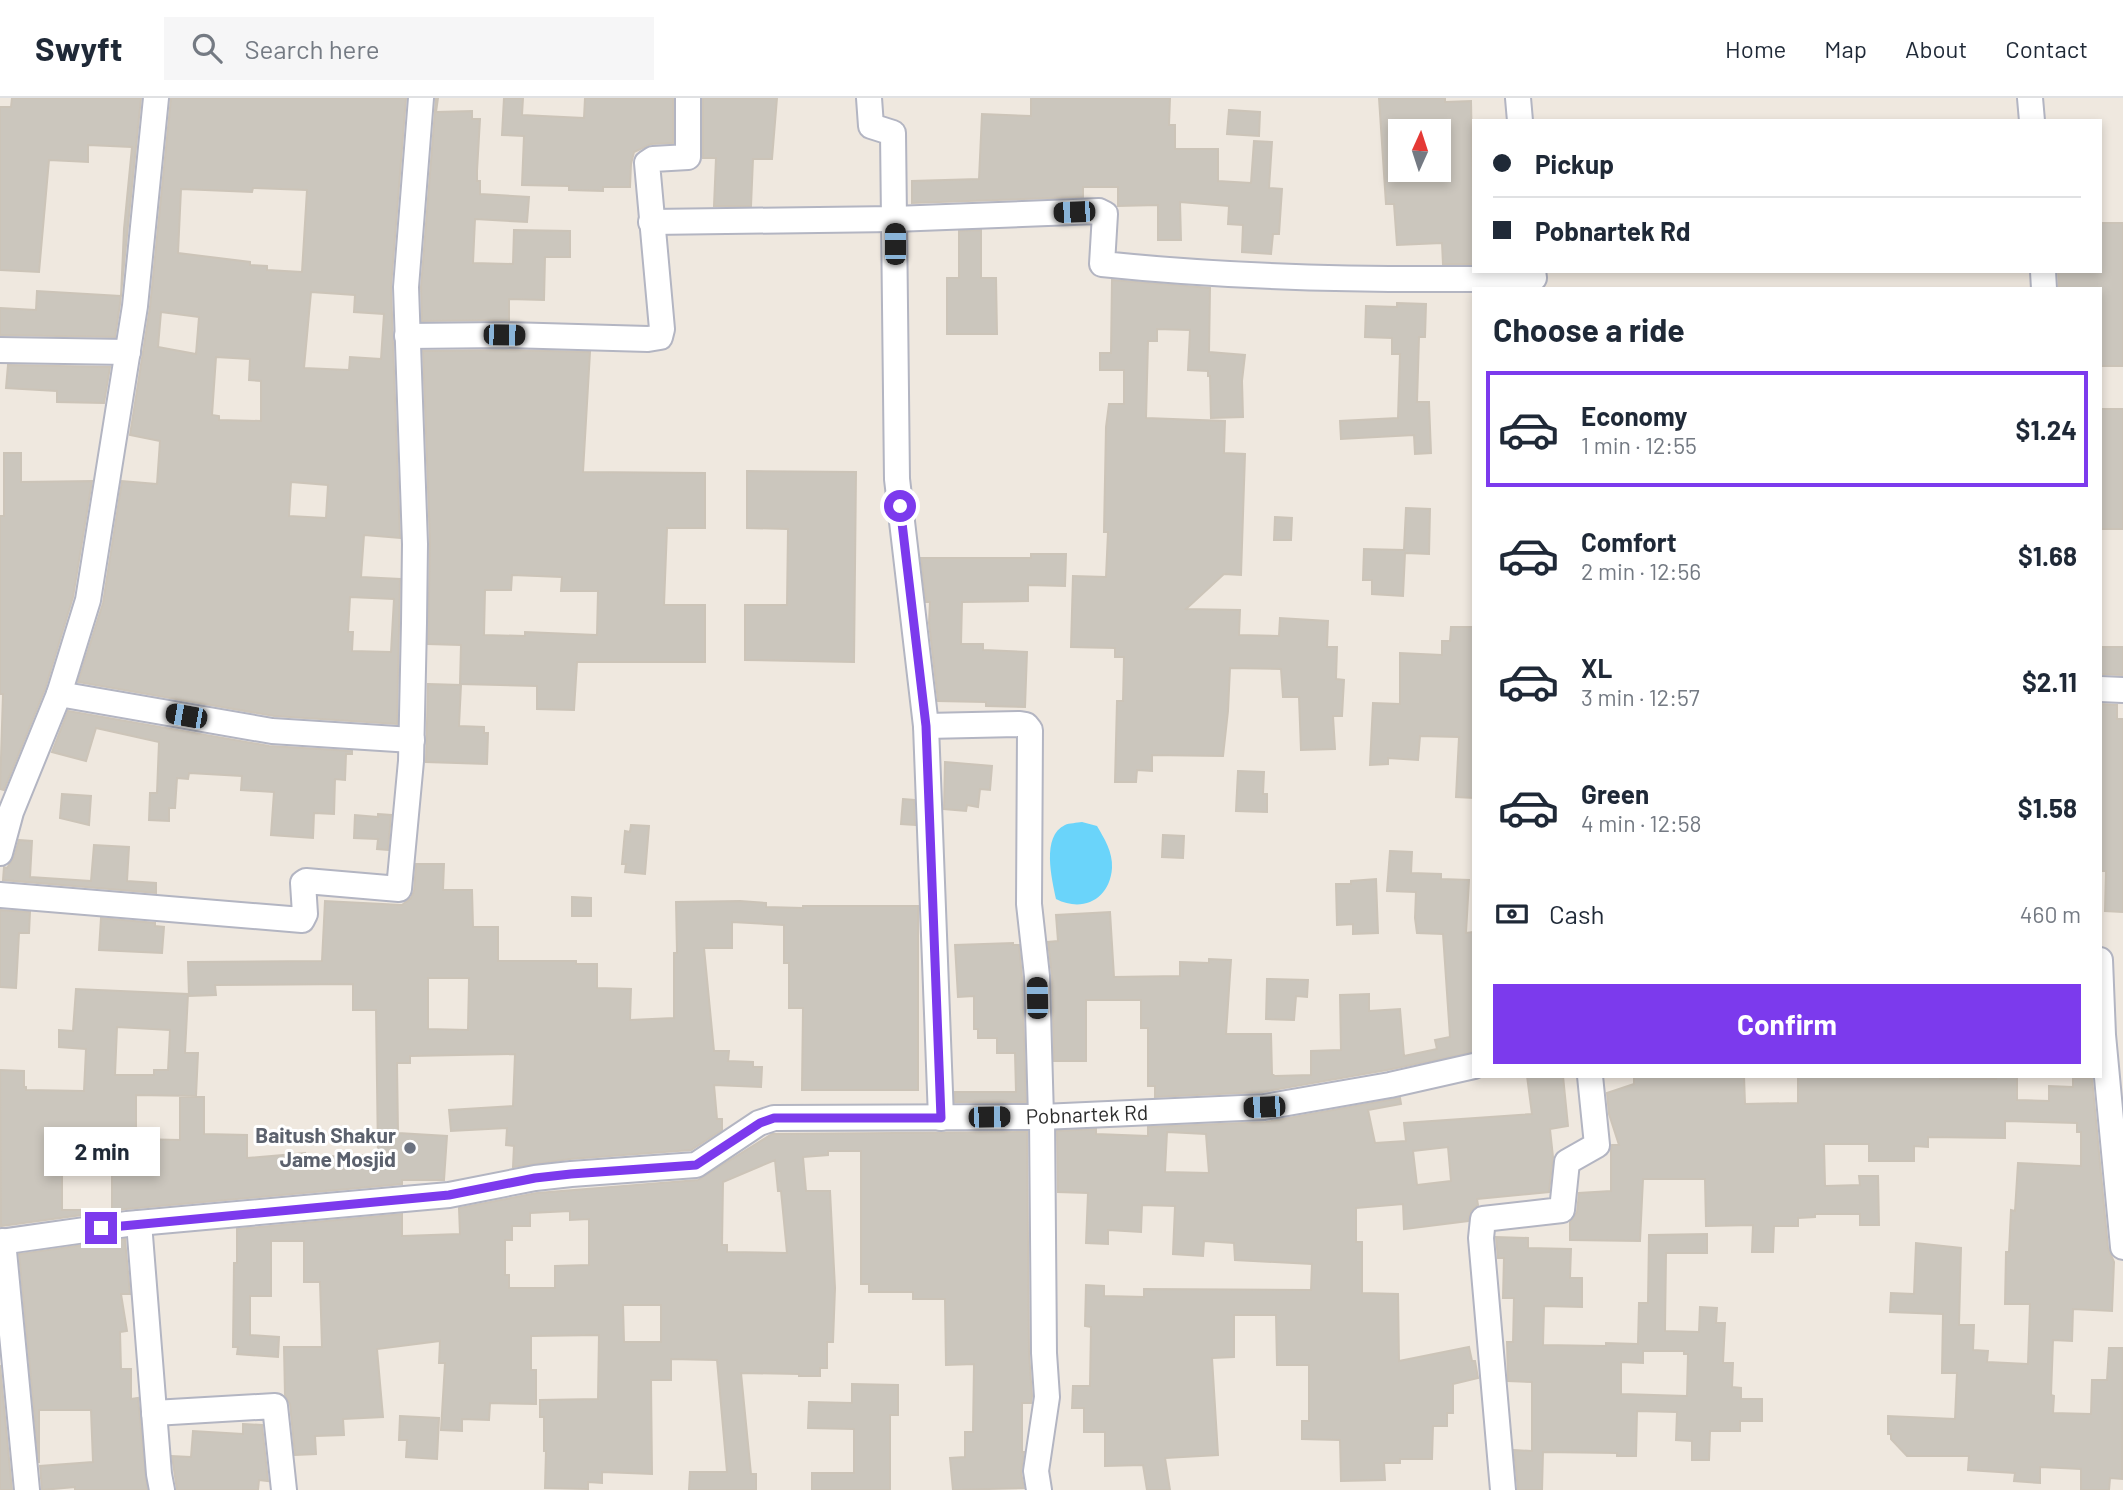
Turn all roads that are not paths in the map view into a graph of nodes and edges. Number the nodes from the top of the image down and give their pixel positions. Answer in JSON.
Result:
{"nodes":[{"id":1,"x":156,"y":98,"type":"edge"},
{"id":2,"x":421,"y":98,"type":"edge"},
{"id":3,"x":688,"y":98,"type":"edge"},
{"id":4,"x":869,"y":98,"type":"edge"},
{"id":5,"x":1518,"y":98,"type":"edge"},
{"id":6,"x":2030,"y":98,"type":"edge"},
{"id":7,"x":1520,"y":119,"type":"edge"},
{"id":8,"x":2032,"y":119,"type":"edge"},
{"id":9,"x":894,"y":219,"type":"junction"},
{"id":10,"x":651,"y":222,"type":"junction"},
{"id":11,"x":1534,"y":279,"type":"edge"},
{"id":12,"x":407,"y":336,"type":"junction"},
{"id":13,"x":0,"y":350,"type":"edge"},
{"id":14,"x":128,"y":352,"type":"junction"},
{"id":15,"x":2102,"y":689,"type":"edge"},
{"id":16,"x":2123,"y":690,"type":"edge"},
{"id":17,"x":59,"y":694,"type":"junction"},
{"id":18,"x":926,"y":726,"type":"junction"},
{"id":19,"x":412,"y":740,"type":"junction"},
{"id":20,"x":0,"y":853,"type":"edge"},
{"id":21,"x":0,"y":895,"type":"edge"},
{"id":22,"x":2102,"y":976,"type":"edge"},
{"id":23,"x":2109,"y":1034,"type":"edge"},
{"id":24,"x":1472,"y":1066,"type":"edge"},
{"id":25,"x":1590,"y":1078,"type":"edge"},
{"id":26,"x":1042,"y":1117,"type":"junction"},
{"id":27,"x":941,"y":1118,"type":"junction"},
{"id":28,"x":2117,"y":1128,"type":"edge"},
{"id":29,"x":139,"y":1223,"type":"junction"},
{"id":30,"x":2,"y":1241,"type":"edge"},
{"id":31,"x":2123,"y":1247,"type":"edge"},
{"id":32,"x":154,"y":1413,"type":"junction"},
{"id":33,"x":27,"y":1490,"type":"edge"},
{"id":34,"x":162,"y":1490,"type":"edge"},
{"id":35,"x":284,"y":1490,"type":"edge"},
{"id":36,"x":1039,"y":1490,"type":"edge"},
{"id":37,"x":1503,"y":1490,"type":"edge"}],
"edges":[{"from":1,"to":14,"type":"street"},
{"from":2,"to":12,"type":"street"},
{"from":3,"to":10,"type":"street"},
{"from":4,"to":9,"type":"street"},
{"from":5,"to":7,"type":"street"},
{"from":6,"to":8,"type":"street"},
{"from":9,"to":10,"type":"street"},
{"from":9,"to":11,"type":"street"},
{"from":9,"to":18,"type":"street"},
{"from":10,"to":12,"type":"street"},
{"from":12,"to":19,"type":"street"},
{"from":13,"to":14,"type":"street"},
{"from":14,"to":17,"type":"street"},
{"from":15,"to":16,"type":"street"},
{"from":17,"to":19,"type":"street"},
{"from":17,"to":20,"type":"street"},
{"from":18,"to":26,"type":"street"},
{"from":18,"to":27,"type":"street"},
{"from":19,"to":21,"type":"street"},
{"from":22,"to":23,"type":"street"},
{"from":23,"to":28,"type":"street"},
{"from":24,"to":26,"type":"street","name":"Pobnartek Rd"},
{"from":25,"to":37,"type":"street"},
{"from":26,"to":27,"type":"street","name":"Pobnartek Rd"},
{"from":26,"to":36,"type":"street"},
{"from":27,"to":29,"type":"street","name":"Pobnartek Rd"},
{"from":28,"to":31,"type":"street"},
{"from":29,"to":30,"type":"street","name":"Pobnartek Rd"},
{"from":29,"to":32,"type":"street"},
{"from":30,"to":33,"type":"street"},
{"from":32,"to":34,"type":"street"},
{"from":32,"to":35,"type":"street"}]}
